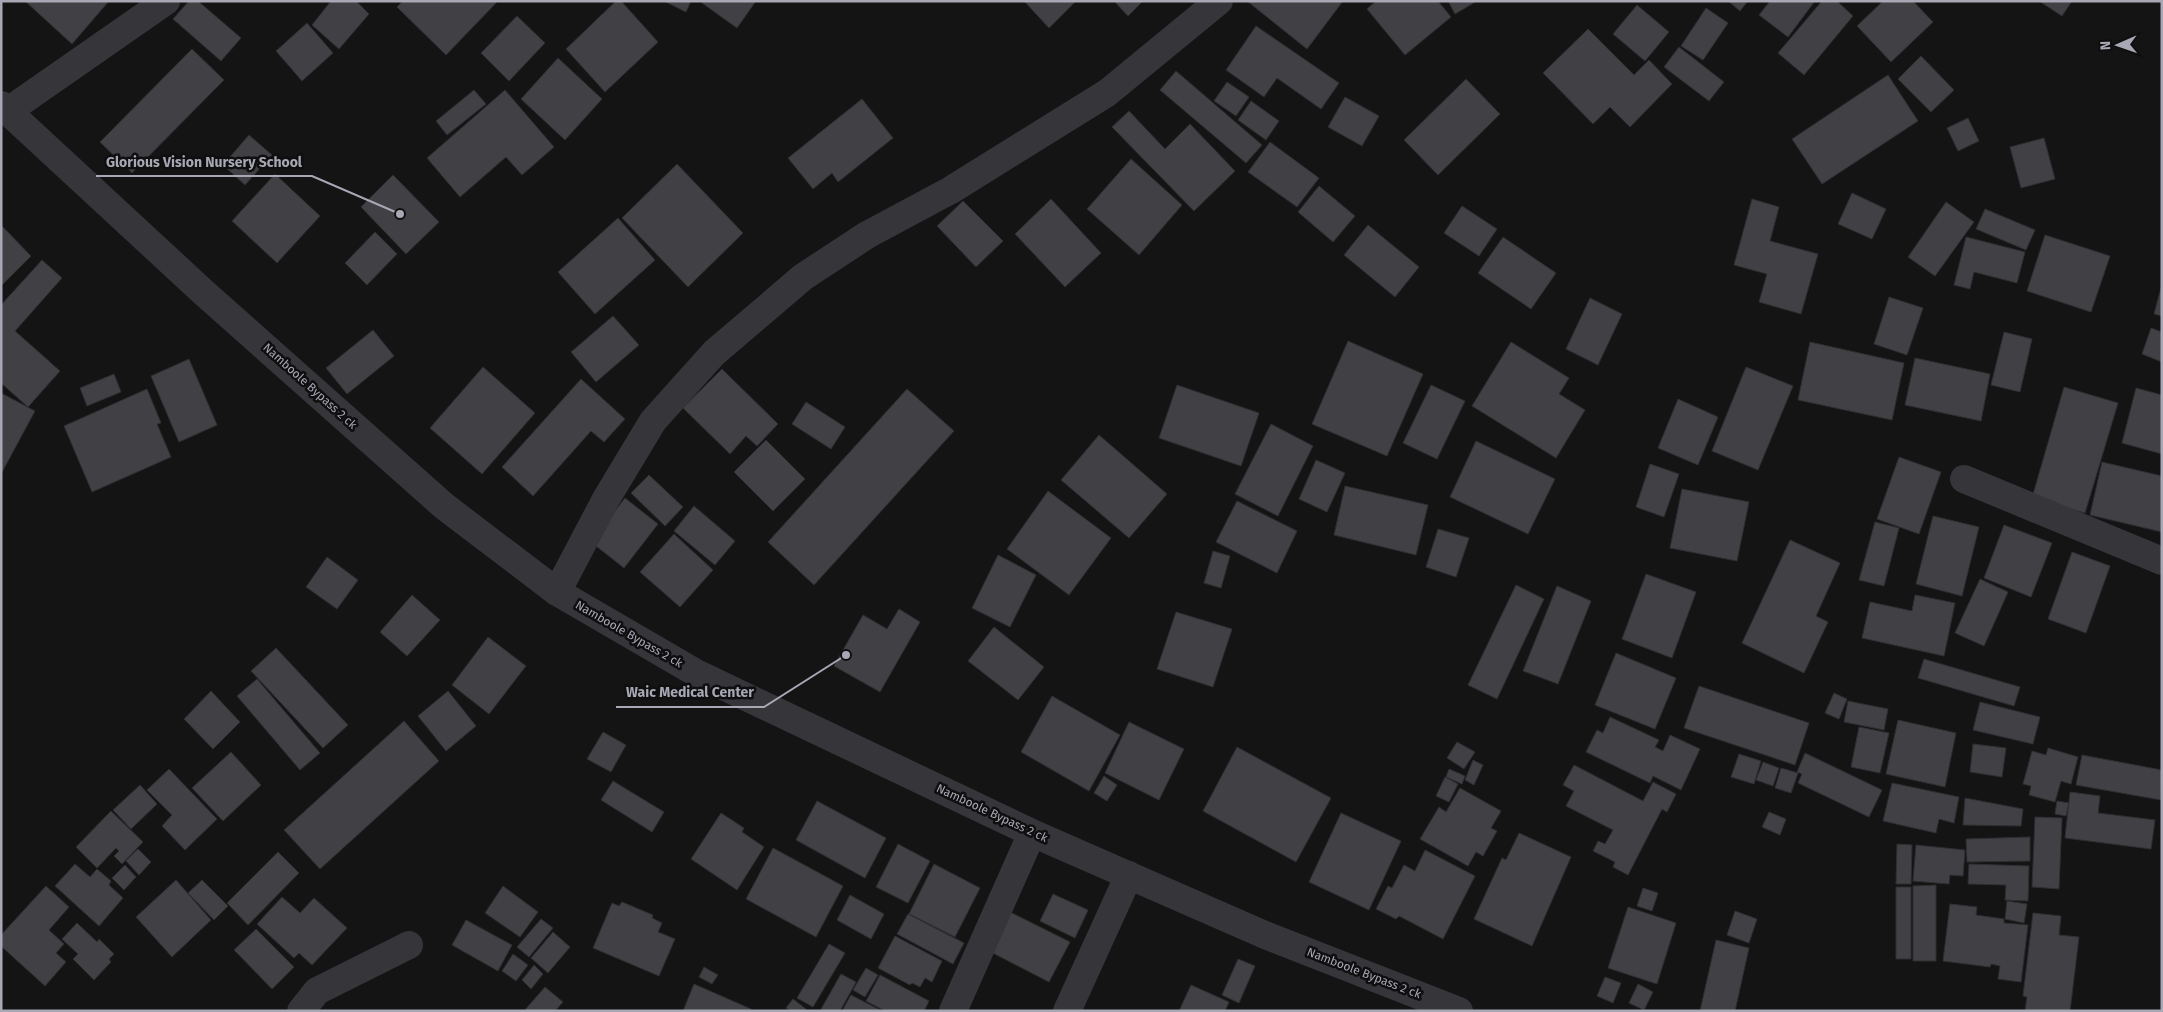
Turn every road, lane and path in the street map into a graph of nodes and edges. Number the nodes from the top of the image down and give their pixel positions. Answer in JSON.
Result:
{"nodes":[{"id":1,"x":166,"y":1,"type":"edge"},
{"id":2,"x":1219,"y":1,"type":"edge"},
{"id":3,"x":4,"y":108,"type":"edge"},
{"id":4,"x":1964,"y":479,"type":"dead end"},
{"id":5,"x":2162,"y":561,"type":"edge"},
{"id":6,"x":557,"y":592,"type":"junction"},
{"id":7,"x":1032,"y":833,"type":"junction"},
{"id":8,"x":1129,"y":875,"type":"junction"},
{"id":9,"x":409,"y":945,"type":"dead end"},
{"id":10,"x":301,"y":1011,"type":"edge"},
{"id":11,"x":953,"y":1011,"type":"edge"},
{"id":12,"x":1067,"y":1011,"type":"edge"},
{"id":13,"x":1459,"y":1011,"type":"edge"}],
"edges":[{"from":1,"to":3,"type":"street"},
{"from":2,"to":6,"type":"street"},
{"from":3,"to":6,"type":"street","name":"Namboole Bypass 2 ck"},
{"from":4,"to":5,"type":"street"},
{"from":6,"to":7,"type":"street","name":"Namboole Bypass 2 ck"},
{"from":7,"to":8,"type":"street","name":"Namboole Bypass 2 ck"},
{"from":7,"to":11,"type":"street"},
{"from":8,"to":12,"type":"street"},
{"from":8,"to":13,"type":"street","name":"Namboole Bypass 2 ck"},
{"from":9,"to":10,"type":"street"}]}
